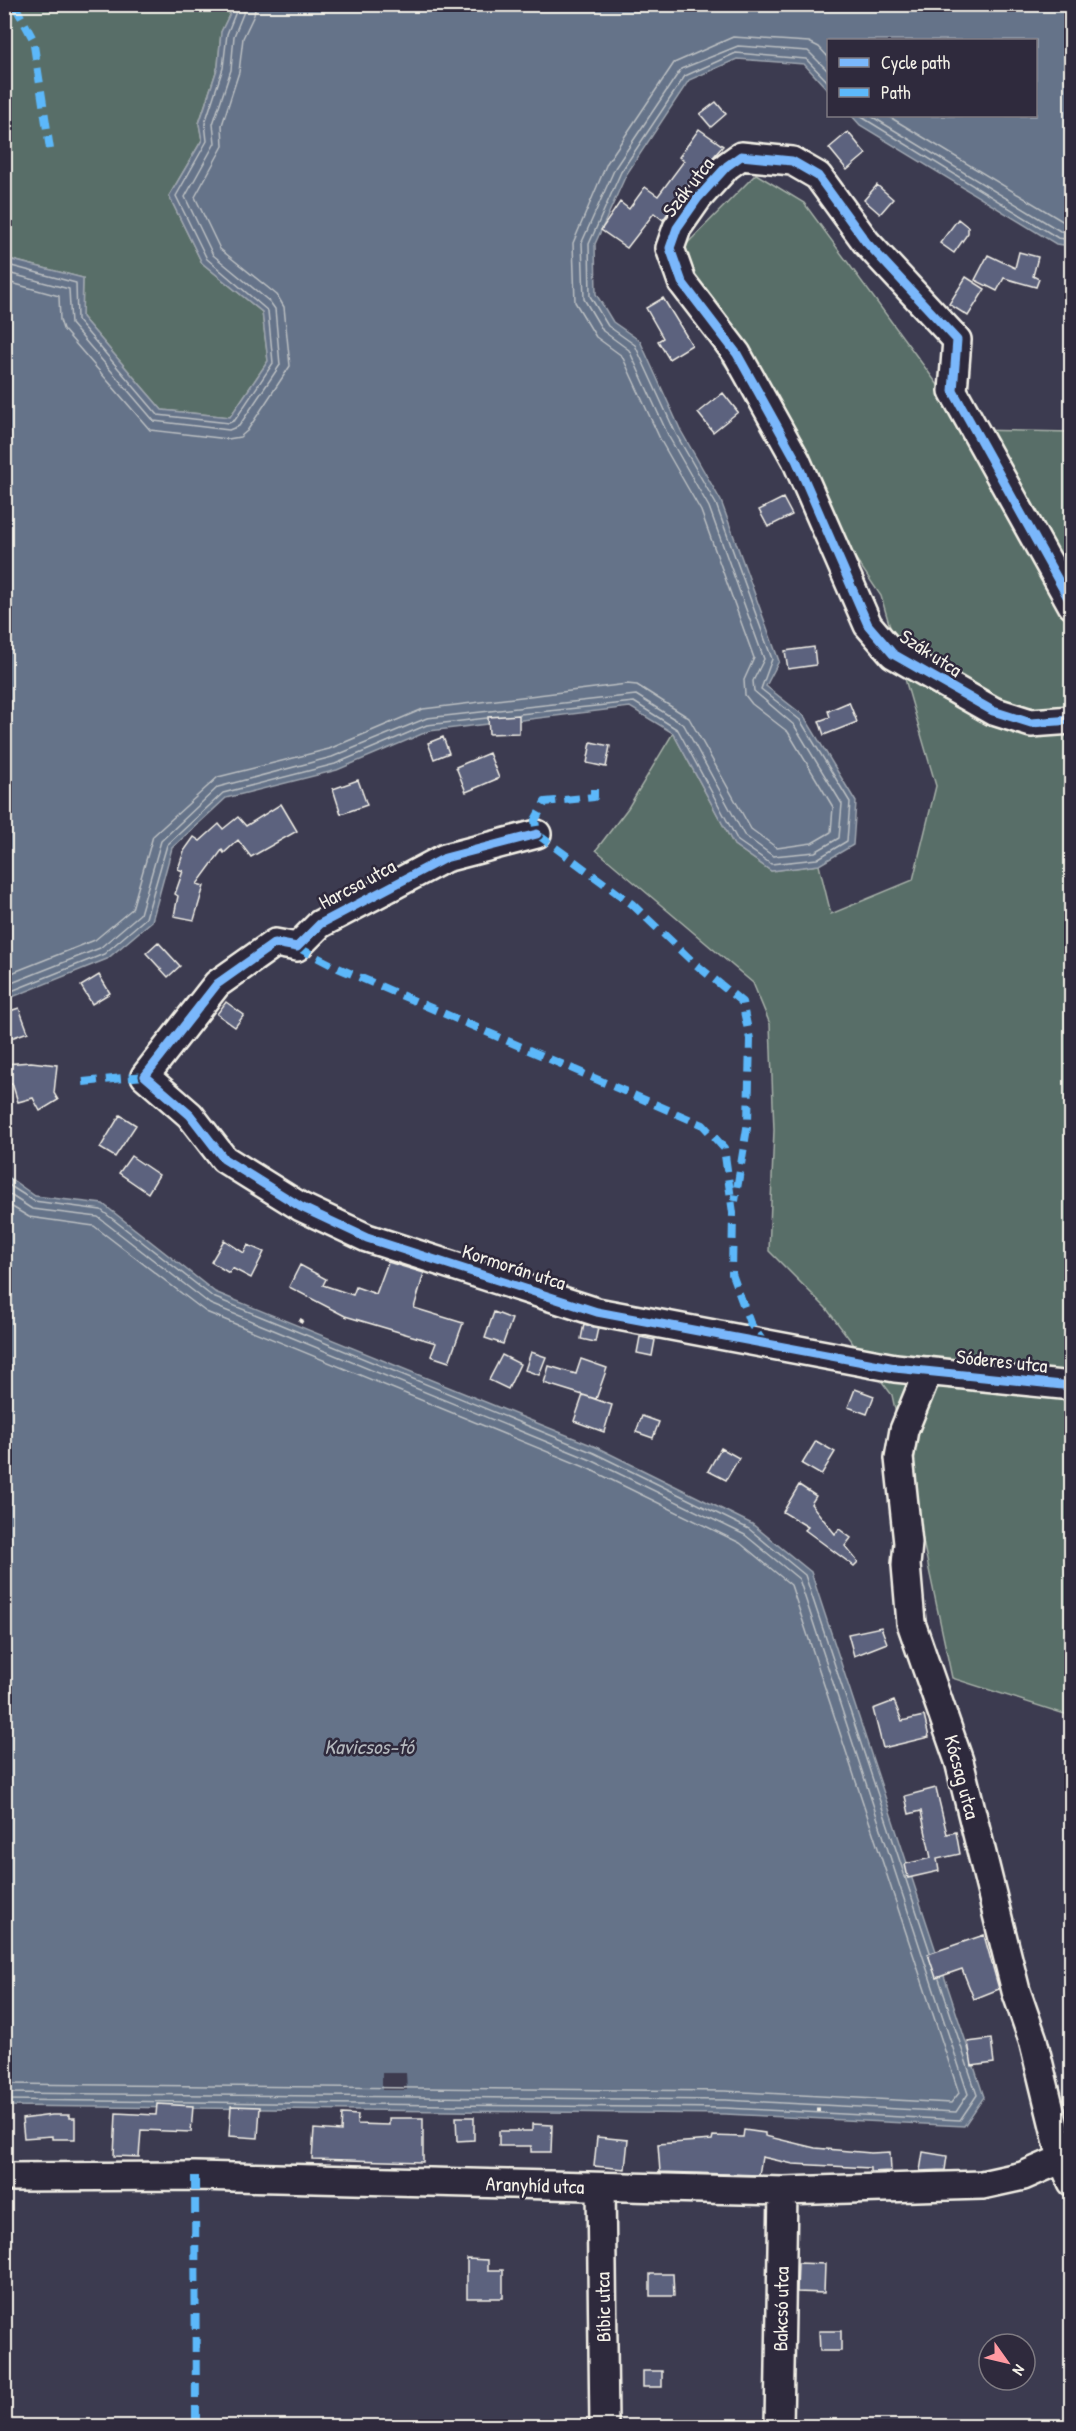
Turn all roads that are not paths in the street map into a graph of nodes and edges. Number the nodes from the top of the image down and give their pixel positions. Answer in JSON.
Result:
{"nodes":[{"id":1,"x":1071,"y":606,"type":"edge"},
{"id":2,"x":1071,"y":720,"type":"edge"},
{"id":3,"x":537,"y":834,"type":"dead end"},
{"id":4,"x":145,"y":1076,"type":"joint"},
{"id":5,"x":928,"y":1371,"type":"junction"},
{"id":6,"x":1071,"y":1386,"type":"edge"},
{"id":7,"x":1067,"y":2171,"type":"edge"},
{"id":8,"x":4,"y":2177,"type":"edge"},
{"id":9,"x":601,"y":2187,"type":"junction"},
{"id":10,"x":783,"y":2191,"type":"junction"},
{"id":11,"x":604,"y":2427,"type":"edge"},
{"id":12,"x":779,"y":2427,"type":"edge"}],
"edges":[{"from":1,"to":2,"type":"street","name":"Szák utca"},
{"from":3,"to":4,"type":"street","name":"Harcsa utca"},
{"from":4,"to":5,"type":"street","name":"Kormorán utca"},
{"from":5,"to":6,"type":"street","name":"Sóderes utca"},
{"from":5,"to":7,"type":"street","name":"Kócsag utca"},
{"from":7,"to":10,"type":"street","name":"Aranyhíd utca"},
{"from":8,"to":9,"type":"street","name":"Aranyhíd utca"},
{"from":9,"to":10,"type":"street","name":"Aranyhíd utca"},
{"from":9,"to":11,"type":"street","name":"Bíbic utca"},
{"from":10,"to":12,"type":"street","name":"Bakcsó utca"}]}
